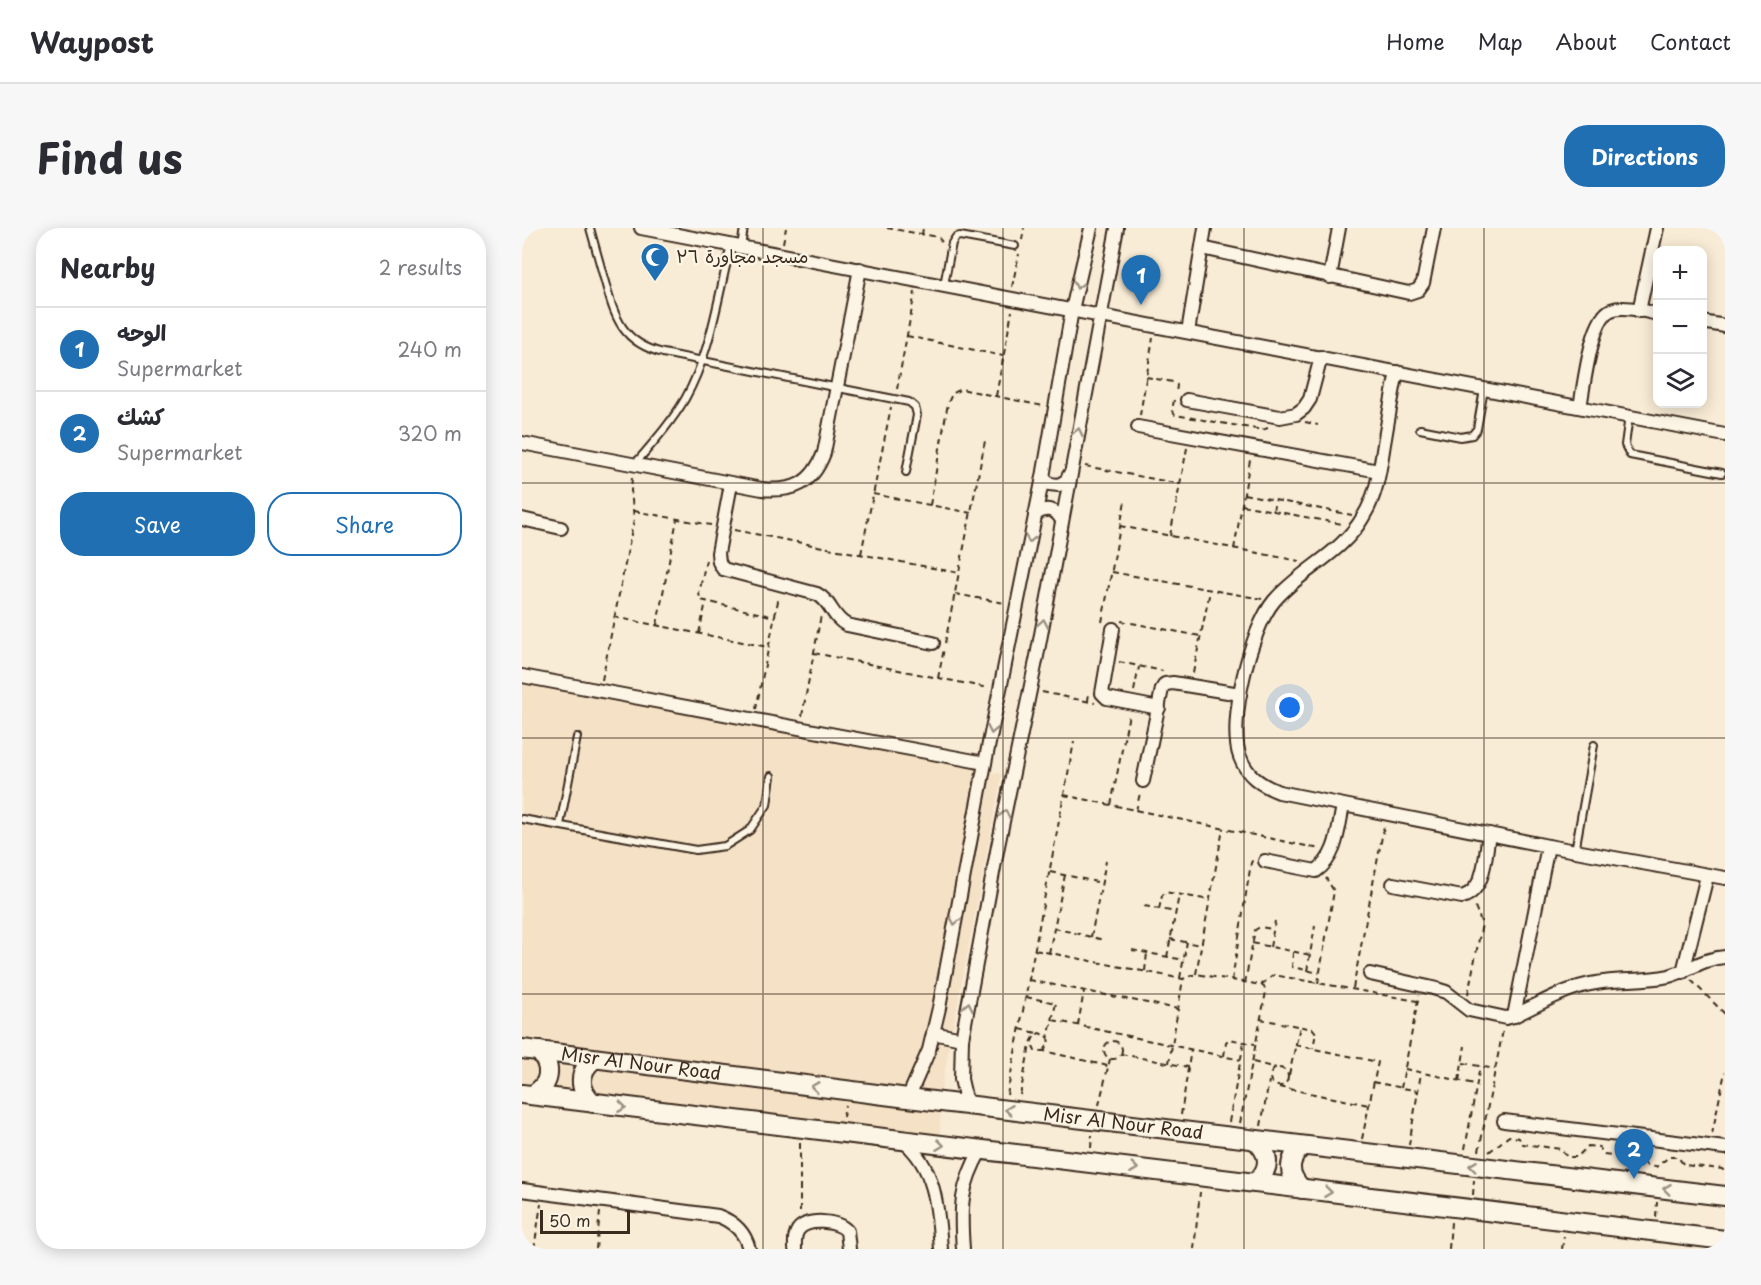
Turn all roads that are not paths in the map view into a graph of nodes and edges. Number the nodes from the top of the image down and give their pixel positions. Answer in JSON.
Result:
{"nodes":[{"id":1,"x":590,"y":228,"type":"edge"},
{"id":2,"x":641,"y":228,"type":"edge"},
{"id":3,"x":744,"y":228,"type":"edge"},
{"id":4,"x":1090,"y":228,"type":"edge"},
{"id":5,"x":1117,"y":228,"type":"edge"},
{"id":6,"x":1205,"y":228,"type":"edge"},
{"id":7,"x":1339,"y":228,"type":"edge"},
{"id":8,"x":1434,"y":228,"type":"edge"},
{"id":9,"x":1657,"y":228,"type":"edge"},
{"id":10,"x":736,"y":246,"type":"junction"},
{"id":11,"x":1015,"y":246,"type":"dead end"},
{"id":12,"x":1202,"y":248,"type":"junction"},
{"id":13,"x":860,"y":268,"type":"junction"},
{"id":14,"x":1330,"y":277,"type":"junction"},
{"id":15,"x":944,"y":285,"type":"junction"},
{"id":16,"x":1072,"y":310,"type":"junction"},
{"id":17,"x":1640,"y":310,"type":"junction"},
{"id":18,"x":1653,"y":313,"type":"edge"},
{"id":19,"x":1100,"y":315,"type":"junction"},
{"id":20,"x":1707,"y":323,"type":"edge"},
{"id":21,"x":1725,"y":326,"type":"edge"},
{"id":22,"x":1188,"y":332,"type":"junction"},
{"id":23,"x":1321,"y":357,"type":"junction"},
{"id":24,"x":702,"y":361,"type":"junction"},
{"id":25,"x":1397,"y":372,"type":"junction"},
{"id":26,"x":837,"y":387,"type":"junction"},
{"id":27,"x":1484,"y":388,"type":"junction"},
{"id":28,"x":1186,"y":400,"type":"dead end"},
{"id":29,"x":1580,"y":407,"type":"junction"},
{"id":30,"x":1629,"y":416,"type":"junction"},
{"id":31,"x":1138,"y":427,"type":"road end"},
{"id":32,"x":1420,"y":429,"type":"dead end"},
{"id":33,"x":1725,"y":435,"type":"edge"},
{"id":34,"x":522,"y":443,"type":"edge"},
{"id":35,"x":634,"y":465,"type":"junction"},
{"id":36,"x":1070,"y":470,"type":"junction"},
{"id":37,"x":1379,"y":471,"type":"junction"},
{"id":38,"x":906,"y":472,"type":"dead end"},
{"id":39,"x":1722,"y":473,"type":"dead end"},
{"id":40,"x":1043,"y":477,"type":"junction"},
{"id":41,"x":731,"y":483,"type":"junction"},
{"id":42,"x":1035,"y":515,"type":"junction"},
{"id":43,"x":522,"y":519,"type":"edge"},
{"id":44,"x":1062,"y":521,"type":"junction"},
{"id":45,"x":561,"y":528,"type":"dead end"},
{"id":46,"x":1110,"y":624,"type":"road end"},
{"id":47,"x":933,"y":643,"type":"dead end"},
{"id":48,"x":522,"y":676,"type":"edge"},
{"id":49,"x":1240,"y":694,"type":"junction"},
{"id":50,"x":1159,"y":708,"type":"junction"},
{"id":51,"x":577,"y":737,"type":"dead end"},
{"id":52,"x":1594,"y":745,"type":"dead end"},
{"id":53,"x":985,"y":763,"type":"junction"},
{"id":54,"x":771,"y":776,"type":"dead end"},
{"id":55,"x":1143,"y":782,"type":"road end"},
{"id":56,"x":1343,"y":806,"type":"junction"},
{"id":57,"x":522,"y":819,"type":"edge"},
{"id":58,"x":560,"y":825,"type":"junction"},
{"id":59,"x":1489,"y":834,"type":"junction"},
{"id":60,"x":1548,"y":846,"type":"junction"},
{"id":61,"x":1575,"y":851,"type":"junction"},
{"id":62,"x":1265,"y":861,"type":"road end"},
{"id":63,"x":1707,"y":876,"type":"junction"},
{"id":64,"x":1725,"y":878,"type":"edge"},
{"id":65,"x":1393,"y":884,"type":"dead end"},
{"id":66,"x":1725,"y":957,"type":"edge"},
{"id":67,"x":1683,"y":972,"type":"junction"},
{"id":68,"x":1370,"y":974,"type":"dead end"},
{"id":69,"x":1510,"y":1017,"type":"junction"},
{"id":70,"x":933,"y":1033,"type":"junction"},
{"id":71,"x":962,"y":1040,"type":"junction"},
{"id":72,"x":531,"y":1050,"type":"edge"},
{"id":73,"x":594,"y":1059,"type":"junction"},
{"id":74,"x":527,"y":1095,"type":"edge"},
{"id":75,"x":908,"y":1098,"type":"junction"},
{"id":76,"x":593,"y":1103,"type":"junction"},
{"id":77,"x":967,"y":1105,"type":"junction"},
{"id":78,"x":1504,"y":1121,"type":"dead end"},
{"id":79,"x":1258,"y":1133,"type":"junction"},
{"id":80,"x":902,"y":1141,"type":"junction"},
{"id":81,"x":1303,"y":1146,"type":"junction"},
{"id":82,"x":1725,"y":1148,"type":"edge"},
{"id":83,"x":981,"y":1150,"type":"junction"},
{"id":84,"x":1255,"y":1183,"type":"junction"},
{"id":85,"x":1302,"y":1189,"type":"junction"},
{"id":86,"x":522,"y":1190,"type":"edge"},
{"id":87,"x":1725,"y":1197,"type":"edge"},
{"id":88,"x":1725,"y":1240,"type":"edge"},
{"id":89,"x":749,"y":1249,"type":"edge"},
{"id":90,"x":795,"y":1249,"type":"edge"},
{"id":91,"x":849,"y":1249,"type":"edge"},
{"id":92,"x":941,"y":1249,"type":"edge"},
{"id":93,"x":963,"y":1249,"type":"edge"}],
"edges":[{"from":1,"to":24,"type":"lane"},
{"from":2,"to":10,"type":"street"},
{"from":3,"to":10,"type":"lane"},
{"from":4,"to":16,"type":"street","one_way":true},
{"from":5,"to":19,"type":"street"},
{"from":6,"to":12,"type":"street"},
{"from":7,"to":14,"type":"street"},
{"from":8,"to":14,"type":"street"},
{"from":9,"to":17,"type":"street"},
{"from":10,"to":13,"type":"street"},
{"from":10,"to":24,"type":"lane"},
{"from":11,"to":15,"type":"lane"},
{"from":12,"to":14,"type":"street"},
{"from":12,"to":22,"type":"street"},
{"from":13,"to":15,"type":"street"},
{"from":13,"to":26,"type":"street"},
{"from":15,"to":16,"type":"street"},
{"from":16,"to":19,"type":"street"},
{"from":16,"to":40,"type":"street"},
{"from":17,"to":18,"type":"street"},
{"from":17,"to":29,"type":"street"},
{"from":19,"to":22,"type":"street"},
{"from":36,"to":19,"type":"street","one_way":true},
{"from":20,"to":21,"type":"street"},
{"from":22,"to":23,"type":"street"},
{"from":23,"to":25,"type":"street"},
{"from":23,"to":28,"type":"street"},
{"from":24,"to":26,"type":"lane"},
{"from":24,"to":35,"type":"lane"},
{"from":25,"to":27,"type":"street"},
{"from":25,"to":37,"type":"street"},
{"from":26,"to":38,"type":"lane"},
{"from":26,"to":41,"type":"street"},
{"from":27,"to":29,"type":"street"},
{"from":27,"to":32,"type":"lane"},
{"from":29,"to":30,"type":"street"},
{"from":30,"to":33,"type":"street"},
{"from":30,"to":39,"type":"lane"},
{"from":31,"to":37,"type":"street"},
{"from":34,"to":35,"type":"street"},
{"from":35,"to":41,"type":"street"},
{"from":36,"to":40,"type":"street"},
{"from":36,"to":44,"type":"street"},
{"from":37,"to":49,"type":"street"},
{"from":40,"to":42,"type":"street"},
{"from":41,"to":47,"type":"street"},
{"from":42,"to":44,"type":"street"},
{"from":42,"to":53,"type":"street","one_way":true},
{"from":43,"to":45,"type":"street"},
{"from":71,"to":44,"type":"street","one_way":true},
{"from":46,"to":50,"type":"street"},
{"from":48,"to":53,"type":"street"},
{"from":49,"to":50,"type":"street"},
{"from":49,"to":56,"type":"street"},
{"from":50,"to":55,"type":"street"},
{"from":51,"to":58,"type":"lane"},
{"from":52,"to":61,"type":"lane"},
{"from":53,"to":70,"type":"street","one_way":true},
{"from":54,"to":58,"type":"lane"},
{"from":56,"to":59,"type":"street"},
{"from":56,"to":62,"type":"street"},
{"from":57,"to":58,"type":"lane"},
{"from":59,"to":60,"type":"street"},
{"from":59,"to":65,"type":"street"},
{"from":60,"to":61,"type":"street"},
{"from":60,"to":69,"type":"street"},
{"from":61,"to":63,"type":"street"},
{"from":63,"to":64,"type":"street"},
{"from":63,"to":67,"type":"street"},
{"from":66,"to":67,"type":"street"},
{"from":67,"to":69,"type":"street"},
{"from":68,"to":69,"type":"street"},
{"from":70,"to":71,"type":"street"},
{"from":70,"to":75,"type":"street"},
{"from":71,"to":77,"type":"street"},
{"from":72,"to":73,"type":"street","name":"Misr Al Nour Road"},
{"from":72,"to":74,"type":"street"},
{"from":75,"to":73,"type":"street","name":"Misr Al Nour Road","one_way":true},
{"from":73,"to":76,"type":"street"},
{"from":74,"to":76,"type":"street"},
{"from":75,"to":77,"type":"street","name":"Misr Al Nour Road"},
{"from":76,"to":80,"type":"street","one_way":true},
{"from":79,"to":77,"type":"street","name":"Misr Al Nour Road","one_way":true},
{"from":78,"to":82,"type":"street"},
{"from":79,"to":81,"type":"street","name":"Misr Al Nour Road"},
{"from":79,"to":84,"type":"street"},
{"from":80,"to":83,"type":"street","one_way":true},
{"from":80,"to":92,"type":"street"},
{"from":81,"to":85,"type":"street"},
{"from":87,"to":81,"type":"street","name":"Misr Al Nour Road","one_way":true},
{"from":83,"to":84,"type":"street","one_way":true},
{"from":83,"to":93,"type":"street"},
{"from":84,"to":85,"type":"street"},
{"from":85,"to":88,"type":"street","one_way":true},
{"from":86,"to":89,"type":"street"},
{"from":90,"to":91,"type":"street"}]}
